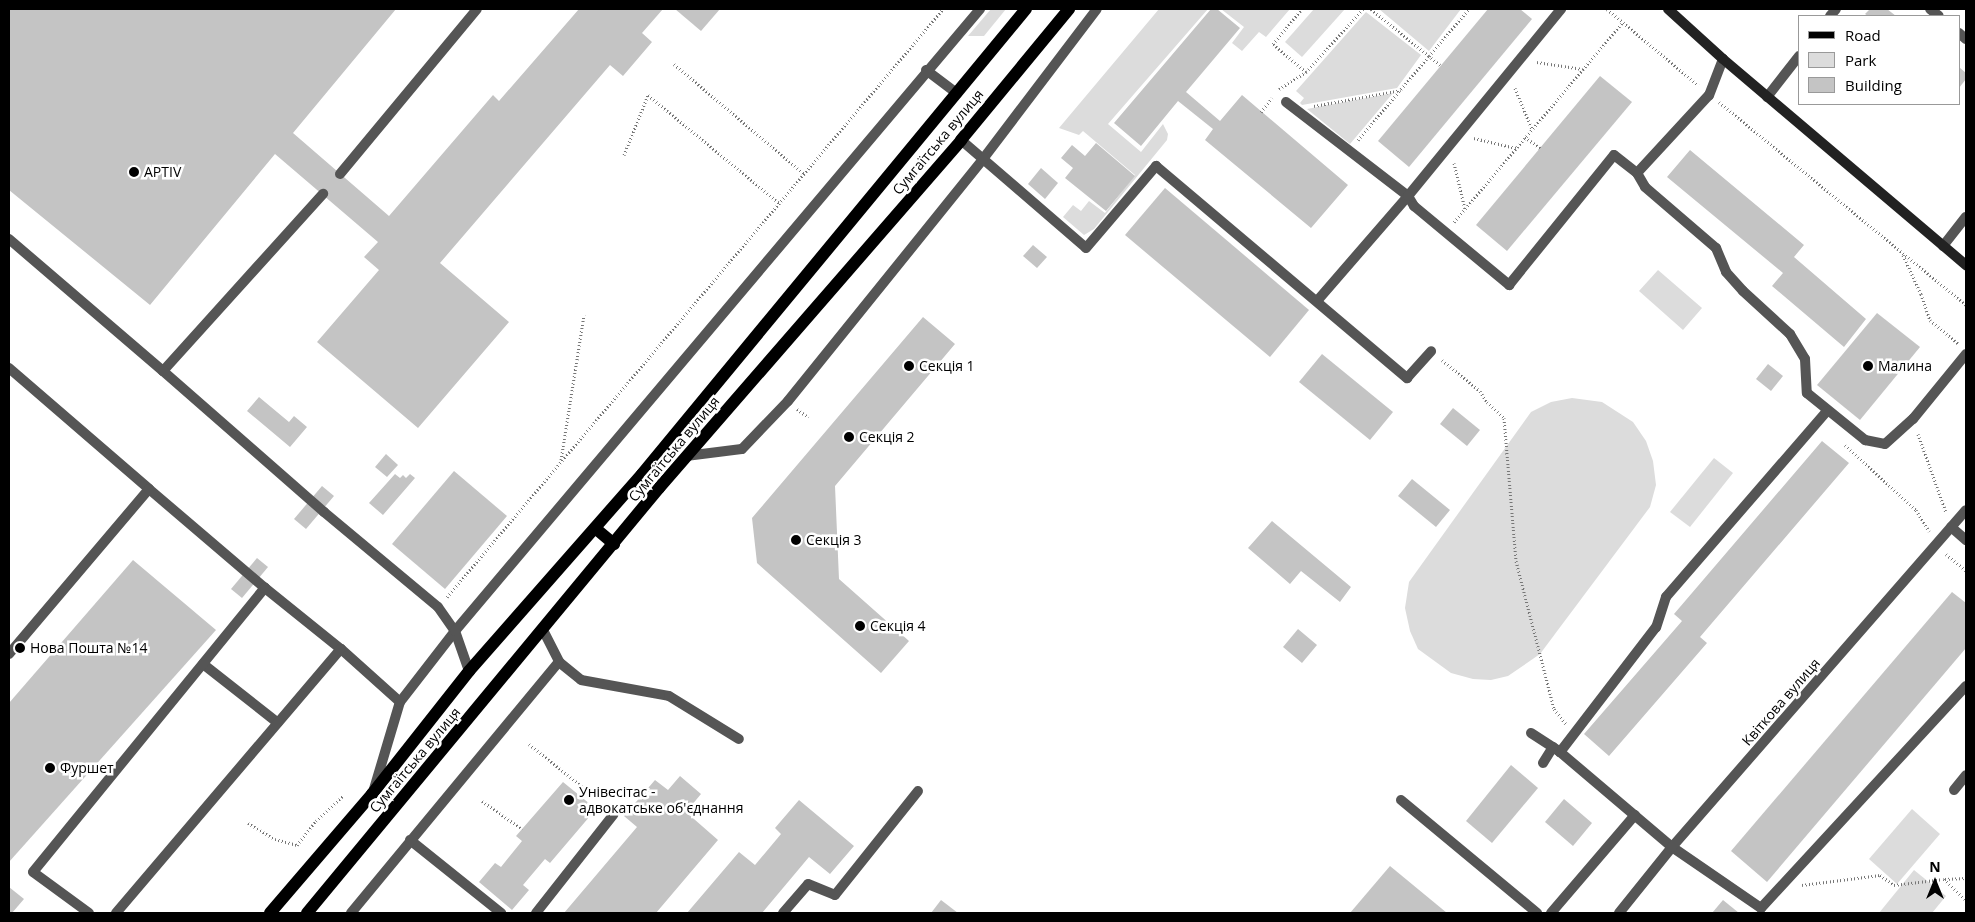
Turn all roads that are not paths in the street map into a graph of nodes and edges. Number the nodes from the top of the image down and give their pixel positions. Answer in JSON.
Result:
{"nodes":[{"id":1,"x":477,"y":9,"type":"edge"},
{"id":2,"x":980,"y":9,"type":"edge"},
{"id":3,"x":1026,"y":9,"type":"edge"},
{"id":4,"x":1070,"y":9,"type":"edge"},
{"id":5,"x":1097,"y":9,"type":"edge"},
{"id":6,"x":1561,"y":9,"type":"edge"},
{"id":7,"x":1668,"y":9,"type":"edge"},
{"id":8,"x":1798,"y":57,"type":"edge"},
{"id":9,"x":1723,"y":59,"type":"junction"},
{"id":10,"x":926,"y":70,"type":"junction"},
{"id":11,"x":957,"y":93,"type":"junction"},
{"id":12,"x":1767,"y":97,"type":"junction"},
{"id":13,"x":1286,"y":102,"type":"dead end"},
{"id":14,"x":961,"y":140,"type":"junction"},
{"id":15,"x":983,"y":159,"type":"junction"},
{"id":16,"x":340,"y":174,"type":"dead end"},
{"id":17,"x":1637,"y":174,"type":"junction"},
{"id":18,"x":322,"y":194,"type":"dead end"},
{"id":19,"x":1408,"y":196,"type":"junction"},
{"id":20,"x":1966,"y":217,"type":"edge"},
{"id":21,"x":9,"y":239,"type":"edge"},
{"id":22,"x":1943,"y":246,"type":"junction"},
{"id":23,"x":1966,"y":265,"type":"edge"},
{"id":24,"x":1318,"y":301,"type":"junction"},
{"id":25,"x":1431,"y":351,"type":"road end"},
{"id":26,"x":1966,"y":354,"type":"edge"},
{"id":27,"x":9,"y":368,"type":"edge"},
{"id":28,"x":163,"y":371,"type":"junction"},
{"id":29,"x":1827,"y":411,"type":"junction"},
{"id":30,"x":686,"y":456,"type":"junction"},
{"id":31,"x":149,"y":489,"type":"junction"},
{"id":32,"x":1966,"y":510,"type":"edge"},
{"id":33,"x":1951,"y":527,"type":"junction"},
{"id":34,"x":595,"y":528,"type":"junction"},
{"id":35,"x":1966,"y":540,"type":"edge"},
{"id":36,"x":614,"y":544,"type":"junction"},
{"id":37,"x":265,"y":588,"type":"junction"},
{"id":38,"x":543,"y":630,"type":"junction"},
{"id":39,"x":455,"y":631,"type":"junction"},
{"id":40,"x":341,"y":649,"type":"junction"},
{"id":41,"x":9,"y":654,"type":"edge"},
{"id":42,"x":559,"y":662,"type":"junction"},
{"id":43,"x":203,"y":664,"type":"junction"},
{"id":44,"x":469,"y":671,"type":"junction"},
{"id":45,"x":1966,"y":686,"type":"edge"},
{"id":46,"x":400,"y":702,"type":"junction"},
{"id":47,"x":278,"y":723,"type":"junction"},
{"id":48,"x":1531,"y":733,"type":"dead end"},
{"id":49,"x":739,"y":739,"type":"dead end"},
{"id":50,"x":1557,"y":750,"type":"junction"},
{"id":51,"x":1543,"y":764,"type":"dead end"},
{"id":52,"x":1966,"y":775,"type":"edge"},
{"id":53,"x":1954,"y":790,"type":"dead end"},
{"id":54,"x":918,"y":791,"type":"dead end"},
{"id":55,"x":372,"y":794,"type":"junction"},
{"id":56,"x":1401,"y":800,"type":"dead end"},
{"id":57,"x":1635,"y":814,"type":"junction"},
{"id":58,"x":613,"y":815,"type":"dead end"},
{"id":59,"x":410,"y":840,"type":"junction"},
{"id":60,"x":1672,"y":847,"type":"junction"},
{"id":61,"x":1762,"y":911,"type":"edge"},
{"id":62,"x":89,"y":913,"type":"edge"},
{"id":63,"x":116,"y":913,"type":"edge"},
{"id":64,"x":270,"y":913,"type":"edge"},
{"id":65,"x":307,"y":913,"type":"edge"},
{"id":66,"x":351,"y":913,"type":"edge"},
{"id":67,"x":500,"y":913,"type":"edge"},
{"id":68,"x":536,"y":913,"type":"edge"},
{"id":69,"x":783,"y":913,"type":"edge"},
{"id":70,"x":1537,"y":913,"type":"edge"},
{"id":71,"x":1550,"y":913,"type":"edge"},
{"id":72,"x":1619,"y":913,"type":"edge"}],
"edges":[{"from":1,"to":16,"type":"street"},
{"from":2,"to":10,"type":"street"},
{"from":3,"to":11,"type":"main road","name":"Сумгаїтська вулиця"},
{"from":4,"to":14,"type":"main road","name":"Сумгаїтська вулиця"},
{"from":5,"to":15,"type":"street"},
{"from":6,"to":19,"type":"street"},
{"from":7,"to":9,"type":"street"},
{"from":8,"to":12,"type":"street"},
{"from":9,"to":12,"type":"street"},
{"from":9,"to":17,"type":"street"},
{"from":10,"to":11,"type":"street"},
{"from":10,"to":39,"type":"street"},
{"from":11,"to":34,"type":"main road","name":"Сумгаїтська вулиця"},
{"from":12,"to":22,"type":"street"},
{"from":13,"to":19,"type":"street"},
{"from":14,"to":15,"type":"street"},
{"from":14,"to":30,"type":"main road","name":"Сумгаїтська вулиця"},
{"from":15,"to":24,"type":"street"},
{"from":15,"to":30,"type":"street"},
{"from":17,"to":19,"type":"street"},
{"from":17,"to":29,"type":"street"},
{"from":18,"to":28,"type":"street"},
{"from":19,"to":24,"type":"street"},
{"from":20,"to":22,"type":"street"},
{"from":21,"to":28,"type":"street"},
{"from":22,"to":23,"type":"street"},
{"from":24,"to":25,"type":"street"},
{"from":26,"to":29,"type":"street"},
{"from":27,"to":31,"type":"street"},
{"from":28,"to":39,"type":"street"},
{"from":29,"to":50,"type":"street"},
{"from":30,"to":36,"type":"main road","name":"Сумгаїтська вулиця"},
{"from":31,"to":37,"type":"street"},
{"from":31,"to":41,"type":"street"},
{"from":32,"to":33,"type":"street","name":"Квіткова вулиця"},
{"from":33,"to":35,"type":"street"},
{"from":33,"to":60,"type":"street","name":"Квіткова вулиця"},
{"from":34,"to":36,"type":"main road"},
{"from":34,"to":44,"type":"main road","name":"Сумгаїтська вулиця"},
{"from":36,"to":38,"type":"main road","name":"Сумгаїтська вулиця"},
{"from":37,"to":40,"type":"street"},
{"from":37,"to":43,"type":"street"},
{"from":38,"to":42,"type":"street"},
{"from":38,"to":65,"type":"main road","name":"Сумгаїтська вулиця"},
{"from":39,"to":44,"type":"street"},
{"from":39,"to":46,"type":"street"},
{"from":40,"to":46,"type":"street"},
{"from":40,"to":47,"type":"street"},
{"from":42,"to":49,"type":"street"},
{"from":42,"to":59,"type":"street"},
{"from":43,"to":47,"type":"street"},
{"from":43,"to":62,"type":"street"},
{"from":44,"to":55,"type":"main road","name":"Сумгаїтська вулиця"},
{"from":45,"to":61,"type":"street"},
{"from":46,"to":55,"type":"street"},
{"from":47,"to":63,"type":"street"},
{"from":48,"to":50,"type":"street"},
{"from":50,"to":51,"type":"street"},
{"from":50,"to":57,"type":"street"},
{"from":52,"to":53,"type":"street"},
{"from":54,"to":69,"type":"street"},
{"from":55,"to":64,"type":"main road","name":"Сумгаїтська вулиця"},
{"from":56,"to":70,"type":"street"},
{"from":57,"to":60,"type":"street"},
{"from":57,"to":71,"type":"street"},
{"from":58,"to":68,"type":"street"},
{"from":59,"to":66,"type":"street"},
{"from":59,"to":67,"type":"street"},
{"from":60,"to":61,"type":"street"},
{"from":60,"to":72,"type":"street","name":"Квіткова вулиця"}]}
